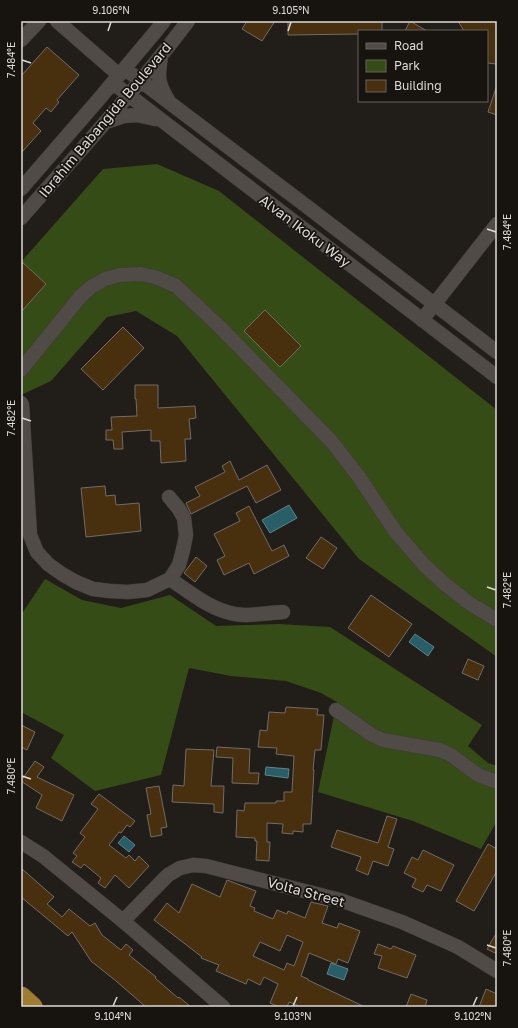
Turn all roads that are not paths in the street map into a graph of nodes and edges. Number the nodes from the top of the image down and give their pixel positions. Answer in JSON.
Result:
{"nodes":[{"id":1,"x":39,"y":21,"type":"edge"},
{"id":2,"x":57,"y":21,"type":"edge"},
{"id":3,"x":164,"y":21,"type":"edge"},
{"id":4,"x":188,"y":21,"type":"edge"},
{"id":5,"x":21,"y":40,"type":"edge"},
{"id":6,"x":161,"y":56,"type":"junction"},
{"id":7,"x":119,"y":76,"type":"junction"},
{"id":8,"x":140,"y":81,"type":"junction"},
{"id":9,"x":128,"y":96,"type":"junction"},
{"id":10,"x":170,"y":104,"type":"junction"},
{"id":11,"x":160,"y":120,"type":"junction"},
{"id":12,"x":104,"y":123,"type":"junction"},
{"id":13,"x":21,"y":188,"type":"edge"},
{"id":14,"x":21,"y":218,"type":"edge"},
{"id":15,"x":497,"y":224,"type":"edge"},
{"id":16,"x":435,"y":304,"type":"junction"},
{"id":17,"x":422,"y":320,"type":"junction"},
{"id":18,"x":497,"y":352,"type":"edge"},
{"id":19,"x":21,"y":370,"type":"edge"},
{"id":20,"x":497,"y":377,"type":"edge"},
{"id":21,"x":21,"y":403,"type":"edge"},
{"id":22,"x":169,"y":497,"type":"dead end"},
{"id":23,"x":170,"y":579,"type":"junction"},
{"id":24,"x":283,"y":612,"type":"dead end"},
{"id":25,"x":497,"y":620,"type":"edge"},
{"id":26,"x":336,"y":710,"type":"dead end"},
{"id":27,"x":497,"y":782,"type":"edge"},
{"id":28,"x":21,"y":842,"type":"edge"},
{"id":29,"x":123,"y":922,"type":"junction"},
{"id":30,"x":497,"y":971,"type":"edge"},
{"id":31,"x":21,"y":998,"type":"edge"},
{"id":32,"x":32,"y":1007,"type":"edge"},
{"id":33,"x":223,"y":1007,"type":"edge"}],
"edges":[{"from":1,"to":5,"type":"street"},
{"from":2,"to":7,"type":"street"},
{"from":3,"to":7,"type":"street","name":"Ibrahim Babangida Boulevard"},
{"from":4,"to":6,"type":"street","name":"Ibrahim Babangida Boulevard"},
{"from":6,"to":8,"type":"street","name":"Ibrahim Babangida Boulevard"},
{"from":6,"to":10,"type":"street"},
{"from":7,"to":8,"type":"street","name":"Alvan Ikoku Way"},
{"from":7,"to":9,"type":"street","name":"Alvan Ikoku Way"},
{"from":7,"to":13,"type":"street","name":"Ibrahim Babangida Boulevard"},
{"from":8,"to":9,"type":"street","name":"Ibrahim Babangida Boulevard"},
{"from":8,"to":10,"type":"street","name":"Alvan Ikoku Way"},
{"from":9,"to":11,"type":"street","name":"Alvan Ikoku Way"},
{"from":9,"to":12,"type":"street","name":"Ibrahim Babangida Boulevard"},
{"from":10,"to":16,"type":"street","name":"Alvan Ikoku Way"},
{"from":11,"to":12,"type":"street"},
{"from":11,"to":17,"type":"street","name":"Alvan Ikoku Way"},
{"from":12,"to":14,"type":"street","name":"Ibrahim Babangida Boulevard"},
{"from":15,"to":16,"type":"street"},
{"from":16,"to":17,"type":"street"},
{"from":16,"to":18,"type":"street","name":"Alvan Ikoku Way"},
{"from":17,"to":20,"type":"street","name":"Alvan Ikoku Way"},
{"from":19,"to":25,"type":"street"},
{"from":21,"to":23,"type":"street"},
{"from":22,"to":23,"type":"street"},
{"from":23,"to":24,"type":"street"},
{"from":26,"to":27,"type":"street"},
{"from":28,"to":29,"type":"street"},
{"from":29,"to":30,"type":"street","name":"Volta Street"},
{"from":29,"to":33,"type":"street"},
{"from":31,"to":32,"type":"highway"}]}
